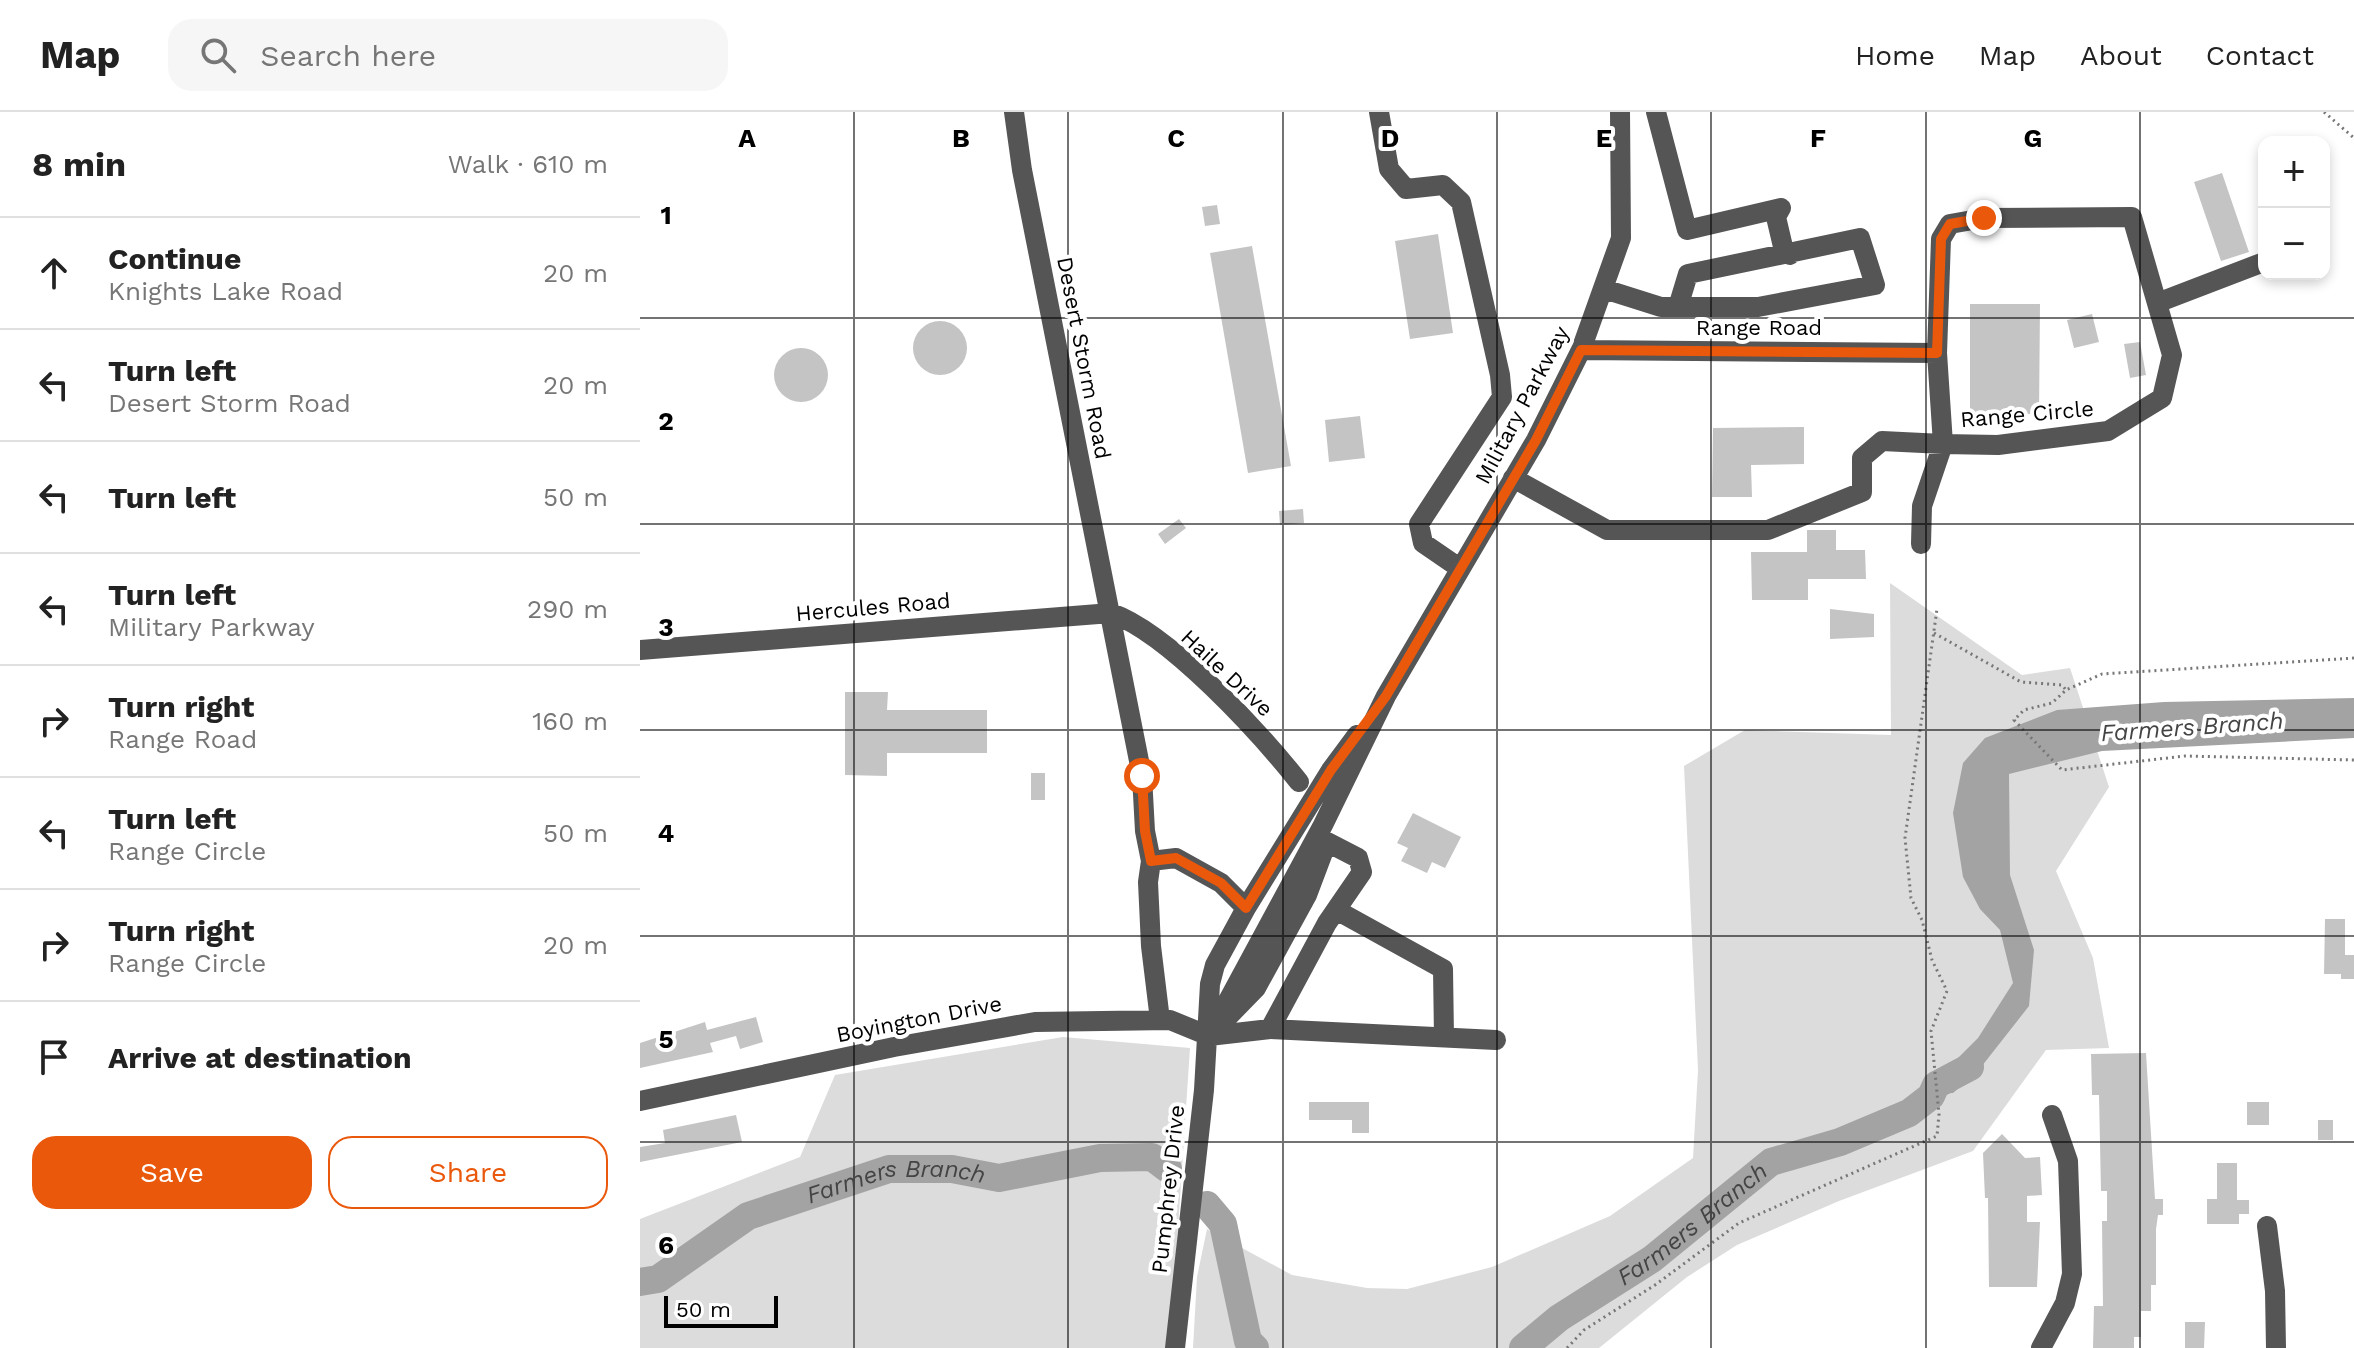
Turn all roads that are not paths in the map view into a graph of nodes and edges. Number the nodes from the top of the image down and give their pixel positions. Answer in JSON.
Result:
{"nodes":[{"id":1,"x":1014,"y":112,"type":"edge"},
{"id":2,"x":1379,"y":112,"type":"edge"},
{"id":3,"x":1620,"y":112,"type":"edge"},
{"id":4,"x":1656,"y":112,"type":"edge"},
{"id":5,"x":1790,"y":255,"type":"junction"},
{"id":6,"x":2258,"y":264,"type":"edge"},
{"id":7,"x":1604,"y":289,"type":"junction"},
{"id":8,"x":2157,"y":303,"type":"junction"},
{"id":9,"x":1678,"y":307,"type":"junction"},
{"id":10,"x":1581,"y":350,"type":"junction"},
{"id":11,"x":1937,"y":353,"type":"junction"},
{"id":12,"x":1943,"y":444,"type":"junction"},
{"id":13,"x":1513,"y":478,"type":"junction"},
{"id":14,"x":1921,"y":544,"type":"dead end"},
{"id":15,"x":1458,"y":567,"type":"junction"},
{"id":16,"x":1111,"y":613,"type":"junction"},
{"id":17,"x":640,"y":650,"type":"edge"},
{"id":18,"x":1386,"y":696,"type":"junction"},
{"id":19,"x":1299,"y":782,"type":"dead end"},
{"id":20,"x":1327,"y":842,"type":"junction"},
{"id":21,"x":1151,"y":861,"type":"junction"},
{"id":22,"x":1246,"y":908,"type":"junction"},
{"id":23,"x":1338,"y":911,"type":"junction"},
{"id":24,"x":1160,"y":1020,"type":"junction"},
{"id":25,"x":1270,"y":1029,"type":"junction"},
{"id":26,"x":1209,"y":1036,"type":"junction"},
{"id":27,"x":1444,"y":1037,"type":"junction"},
{"id":28,"x":1496,"y":1040,"type":"dead end"},
{"id":29,"x":640,"y":1101,"type":"edge"},
{"id":30,"x":2052,"y":1115,"type":"dead end"},
{"id":31,"x":2267,"y":1226,"type":"dead end"},
{"id":32,"x":1175,"y":1348,"type":"edge"},
{"id":33,"x":2041,"y":1348,"type":"edge"},
{"id":34,"x":2276,"y":1348,"type":"edge"}],
"edges":[{"from":1,"to":16,"type":"street","name":"Desert Storm Road"},
{"from":2,"to":15,"type":"street"},
{"from":3,"to":7,"type":"street","name":"Military Parkway"},
{"from":4,"to":5,"type":"street"},
{"from":5,"to":9,"type":"street"},
{"from":5,"to":9,"type":"street"},
{"from":6,"to":8,"type":"street"},
{"from":7,"to":9,"type":"street"},
{"from":7,"to":10,"type":"street","name":"Military Parkway"},
{"from":8,"to":11,"type":"street","name":"Range Circle"},
{"from":8,"to":12,"type":"street","name":"Range Circle"},
{"from":10,"to":11,"type":"street","name":"Range Road"},
{"from":10,"to":13,"type":"street","name":"Military Parkway"},
{"from":11,"to":12,"type":"street","name":"Range Circle"},
{"from":12,"to":13,"type":"street"},
{"from":12,"to":14,"type":"street"},
{"from":13,"to":15,"type":"street","name":"Military Parkway"},
{"from":15,"to":18,"type":"street","name":"Military Parkway"},
{"from":16,"to":17,"type":"street","name":"Hercules Road"},
{"from":16,"to":19,"type":"street","name":"Haile Drive"},
{"from":16,"to":21,"type":"street","name":"Desert Storm Road"},
{"from":18,"to":20,"type":"street","name":"Military Parkway"},
{"from":18,"to":22,"type":"street","name":"Military Parkway"},
{"from":18,"to":26,"type":"street","name":"Military Parkway"},
{"from":20,"to":23,"type":"street"},
{"from":20,"to":26,"type":"street","name":"Military Parkway"},
{"from":21,"to":22,"type":"street"},
{"from":21,"to":24,"type":"street"},
{"from":22,"to":26,"type":"street","name":"Military Parkway"},
{"from":23,"to":25,"type":"street"},
{"from":23,"to":27,"type":"street"},
{"from":24,"to":26,"type":"street","name":"Boyington Drive"},
{"from":24,"to":29,"type":"street","name":"Boyington Drive"},
{"from":25,"to":26,"type":"street"},
{"from":25,"to":27,"type":"street"},
{"from":26,"to":32,"type":"street","name":"Pumphrey Drive"},
{"from":27,"to":28,"type":"street"},
{"from":30,"to":33,"type":"street"},
{"from":31,"to":34,"type":"street"}]}
